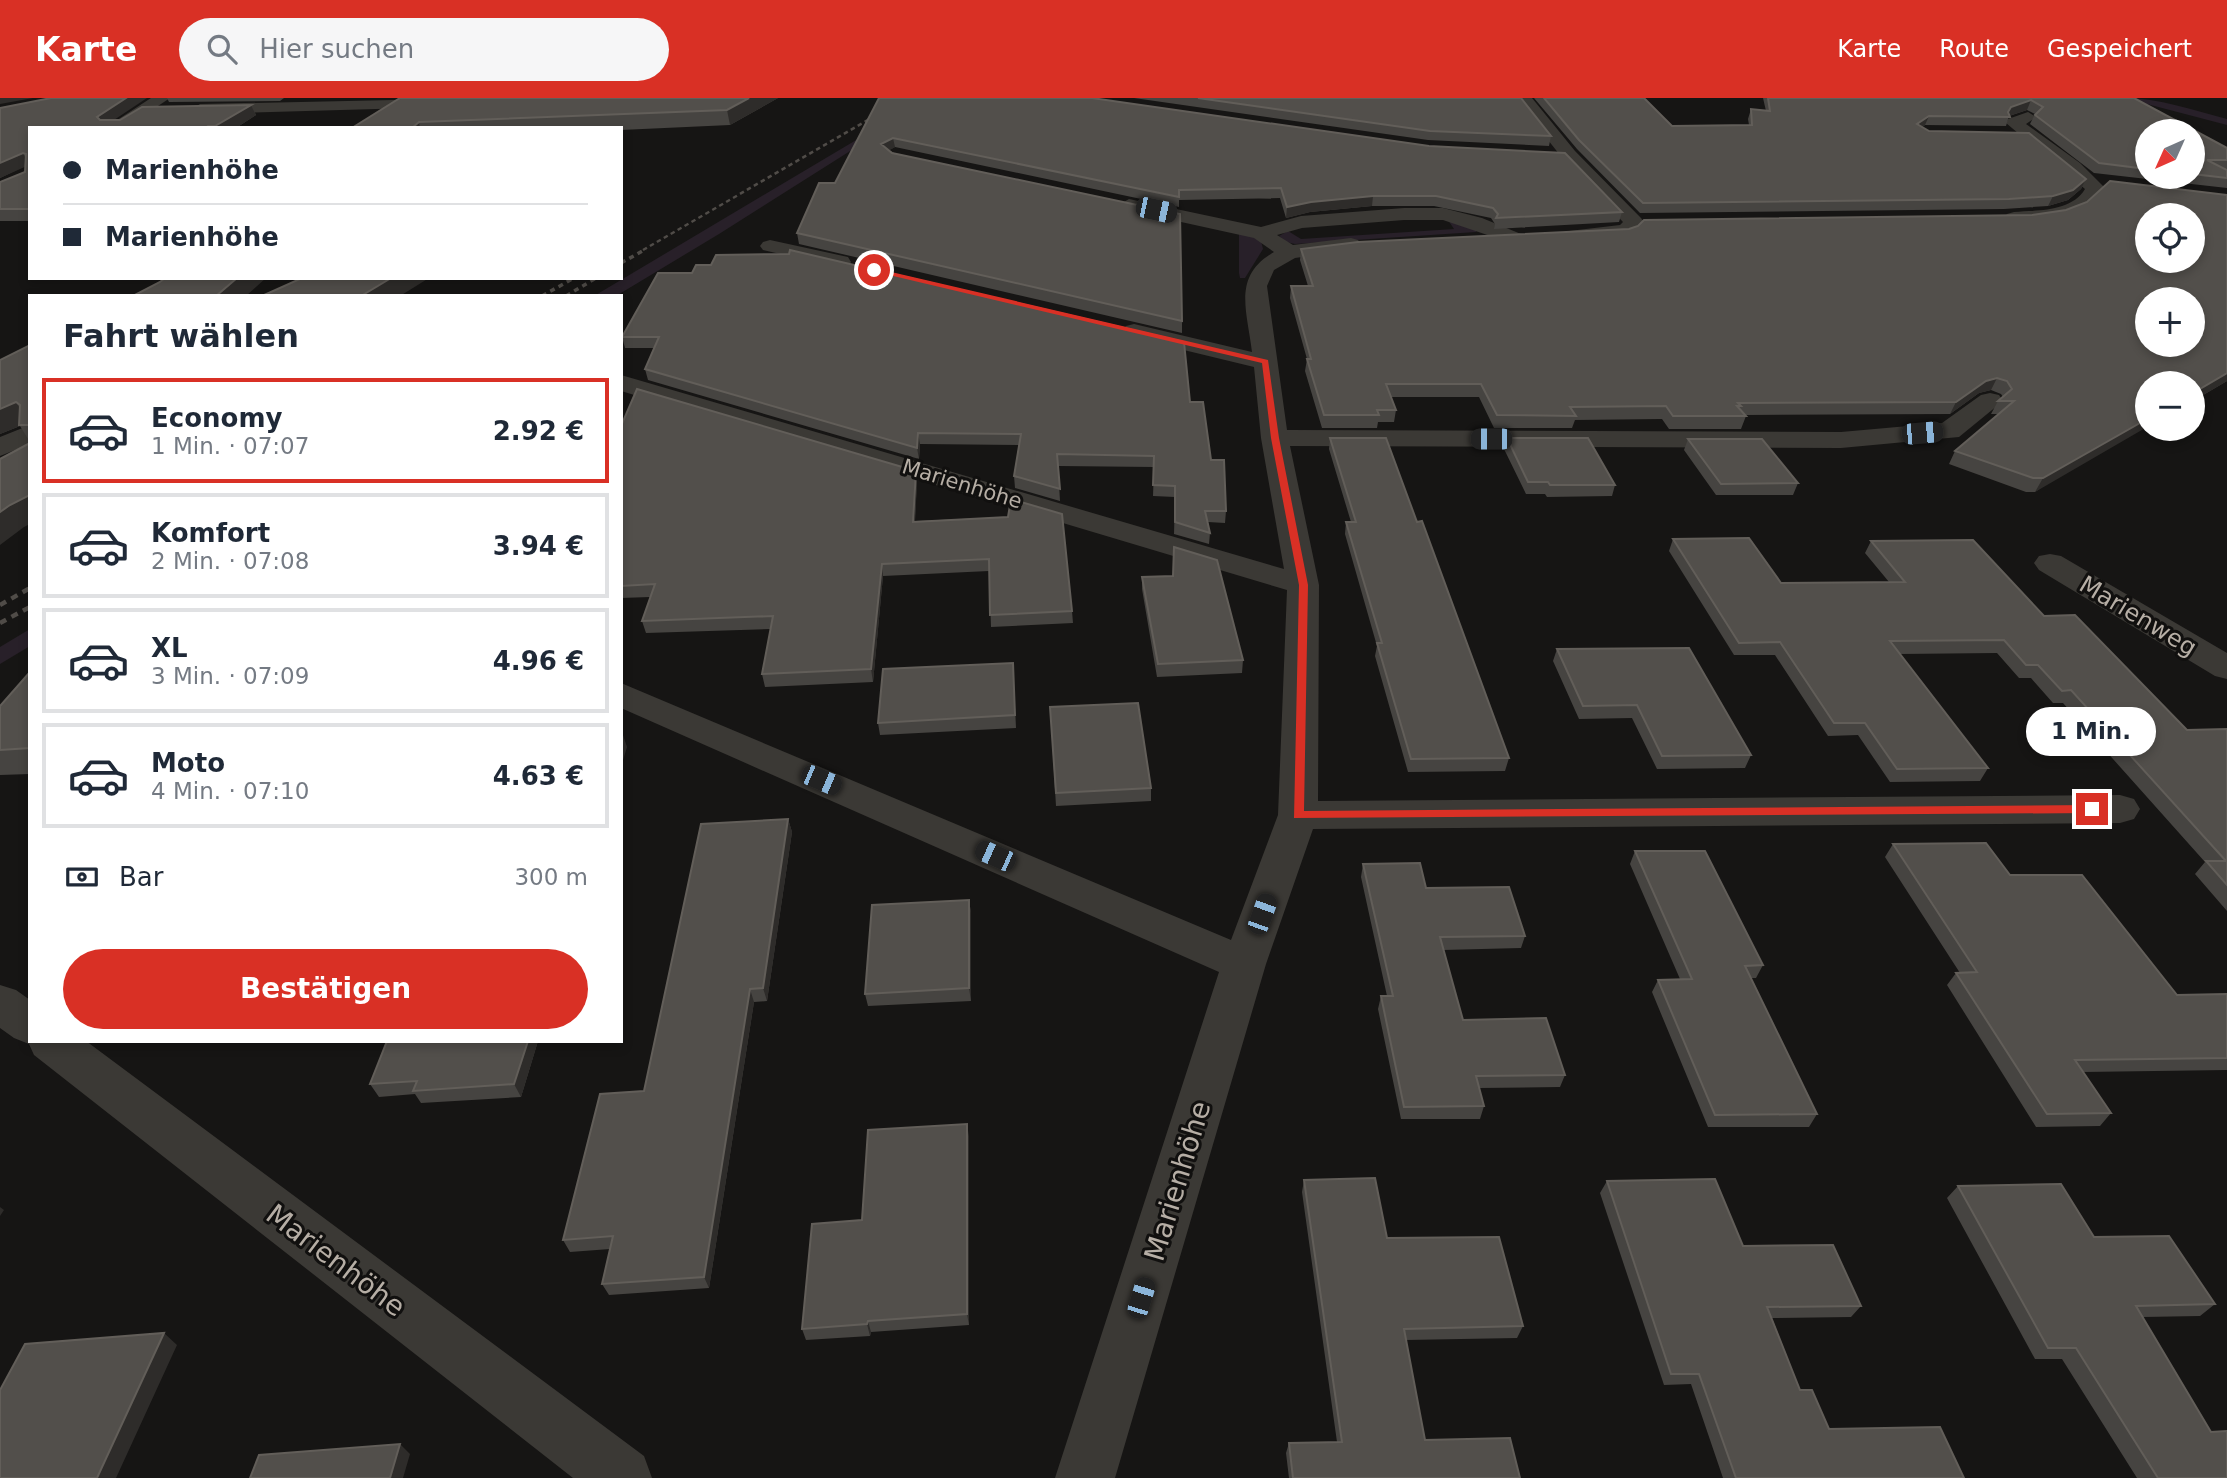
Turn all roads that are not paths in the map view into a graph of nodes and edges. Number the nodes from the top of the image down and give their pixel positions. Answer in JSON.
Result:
{"nodes":[{"id":1,"x":1522,"y":98,"type":"edge"},
{"id":2,"x":428,"y":101,"type":"edge"},
{"id":3,"x":453,"y":104,"type":"edge"},
{"id":4,"x":173,"y":106,"type":"edge"},
{"id":5,"x":117,"y":126,"type":"edge"},
{"id":6,"x":2003,"y":134,"type":"edge"},
{"id":7,"x":2090,"y":181,"type":"junction"},
{"id":8,"x":2112,"y":182,"type":"edge"},
{"id":9,"x":1111,"y":201,"type":"edge"},
{"id":10,"x":1990,"y":219,"type":"edge"},
{"id":11,"x":1261,"y":233,"type":"junction"},
{"id":12,"x":1514,"y":238,"type":"junction"},
{"id":13,"x":770,"y":246,"type":"dead end"},
{"id":14,"x":1289,"y":252,"type":"junction"},
{"id":15,"x":864,"y":267,"type":"edge"},
{"id":16,"x":1118,"y":327,"type":"edge"},
{"id":17,"x":1265,"y":362,"type":"junction"},
{"id":18,"x":623,"y":384,"type":"edge"},
{"id":19,"x":1990,"y":401,"type":"dead end"},
{"id":20,"x":28,"y":434,"type":"edge"},
{"id":21,"x":1275,"y":438,"type":"junction"},
{"id":22,"x":0,"y":449,"type":"edge"},
{"id":23,"x":2050,"y":564,"type":"dead end"},
{"id":24,"x":1303,"y":585,"type":"junction"},
{"id":25,"x":2227,"y":668,"type":"edge"},
{"id":26,"x":623,"y":695,"type":"edge"},
{"id":27,"x":2120,"y":809,"type":"dead end"},
{"id":28,"x":1298,"y":815,"type":"junction"},
{"id":29,"x":1244,"y":964,"type":"junction"},
{"id":30,"x":0,"y":1003,"type":"edge"},
{"id":31,"x":28,"y":1024,"type":"edge"},
{"id":32,"x":54,"y":1043,"type":"edge"},
{"id":33,"x":622,"y":1478,"type":"edge"},
{"id":34,"x":1085,"y":1478,"type":"edge"}],
"edges":[{"from":1,"to":12,"type":"street"},
{"from":2,"to":3,"type":"street"},
{"from":2,"to":4,"type":"street"},
{"from":4,"to":5,"type":"street"},
{"from":6,"to":7,"type":"street"},
{"from":7,"to":8,"type":"street"},
{"from":7,"to":10,"type":"street"},
{"from":9,"to":11,"type":"street"},
{"from":11,"to":12,"type":"street"},
{"from":11,"to":14,"type":"street"},
{"from":12,"to":14,"type":"street"},
{"from":13,"to":15,"type":"street"},
{"from":14,"to":17,"type":"street","name":"Marienhöhe"},
{"from":16,"to":17,"type":"street"},
{"from":17,"to":21,"type":"street","name":"Marienhöhe"},
{"from":18,"to":24,"type":"street","name":"Marienhöhe"},
{"from":19,"to":21,"type":"street"},
{"from":20,"to":22,"type":"street"},
{"from":21,"to":24,"type":"street","name":"Marienhöhe"},
{"from":23,"to":25,"type":"street","name":"Marienweg"},
{"from":24,"to":28,"type":"street","name":"Marienhöhe"},
{"from":26,"to":29,"type":"street"},
{"from":27,"to":28,"type":"street"},
{"from":28,"to":29,"type":"street","name":"Marienhöhe"},
{"from":29,"to":34,"type":"street","name":"Marienhöhe"},
{"from":30,"to":31,"type":"street"},
{"from":32,"to":33,"type":"street","name":"Marienhöhe"}]}
